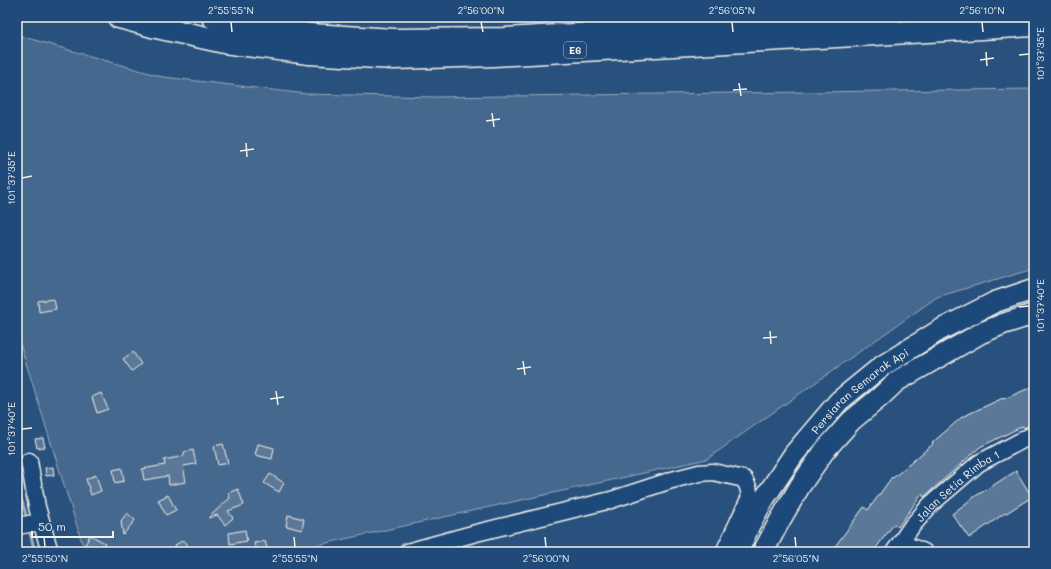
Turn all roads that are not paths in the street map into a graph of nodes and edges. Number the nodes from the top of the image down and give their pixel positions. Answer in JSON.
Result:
{"nodes":[{"id":1,"x":119,"y":17,"type":"edge"},
{"id":2,"x":213,"y":17,"type":"edge"},
{"id":3,"x":889,"y":17,"type":"edge"},
{"id":4,"x":1034,"y":25,"type":"edge"},
{"id":5,"x":1034,"y":289,"type":"edge"},
{"id":6,"x":1034,"y":314,"type":"edge"},
{"id":7,"x":1034,"y":434,"type":"edge"},
{"id":8,"x":29,"y":461,"type":"dead end"},
{"id":9,"x":40,"y":522,"type":"junction"},
{"id":10,"x":17,"y":526,"type":"edge"},
{"id":11,"x":897,"y":547,"type":"edge"},
{"id":12,"x":50,"y":552,"type":"edge"},
{"id":13,"x":407,"y":552,"type":"edge"},
{"id":14,"x":724,"y":552,"type":"edge"},
{"id":15,"x":738,"y":552,"type":"edge"},
{"id":16,"x":763,"y":552,"type":"edge"},
{"id":17,"x":924,"y":552,"type":"edge"}],
"edges":[{"from":1,"to":4,"type":"highway","number":"E6"},
{"from":2,"to":3,"type":"highway","number":"E6"},
{"from":5,"to":15,"type":"main road","name":"Persiaran Semarak Api"},
{"from":6,"to":16,"type":"main road","name":"Persiaran Semarak Api"},
{"from":7,"to":11,"type":"street","name":"Jalan Setia Rimba 1"},
{"from":8,"to":9,"type":"street"},
{"from":9,"to":10,"type":"street"},
{"from":9,"to":12,"type":"street"},
{"from":11,"to":17,"type":"street"},
{"from":13,"to":14,"type":"street"}]}
